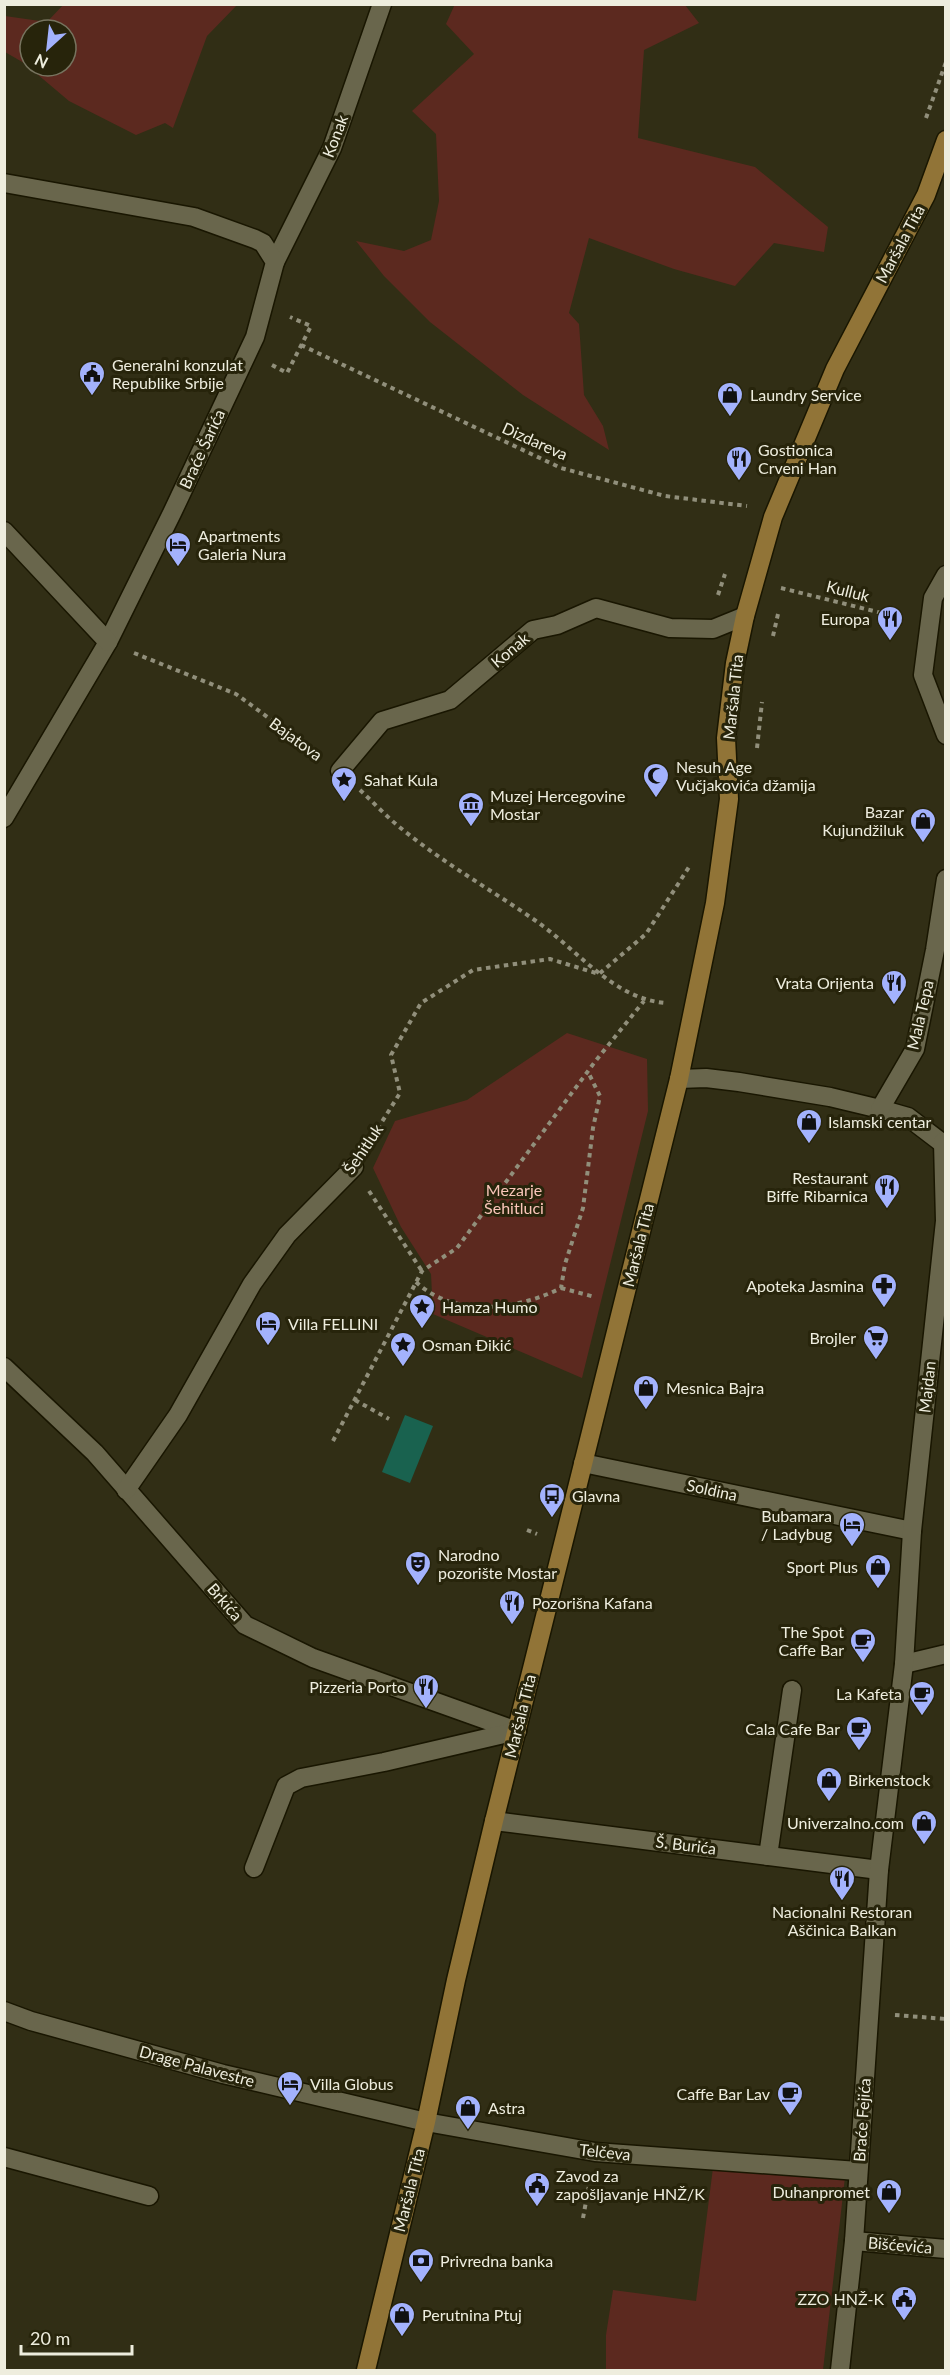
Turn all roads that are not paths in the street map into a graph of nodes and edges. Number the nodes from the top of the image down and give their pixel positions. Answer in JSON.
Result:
{"nodes":[{"id":1,"x":382,"y":4,"type":"edge"},
{"id":2,"x":945,"y":140,"type":"edge"},
{"id":3,"x":4,"y":183,"type":"edge"},
{"id":4,"x":275,"y":262,"type":"junction"},
{"id":5,"x":4,"y":531,"type":"edge"},
{"id":6,"x":945,"y":575,"type":"edge"},
{"id":7,"x":745,"y":616,"type":"junction"},
{"id":8,"x":108,"y":642,"type":"junction"},
{"id":9,"x":945,"y":735,"type":"edge"},
{"id":10,"x":340,"y":771,"type":"road end"},
{"id":11,"x":4,"y":818,"type":"edge"},
{"id":12,"x":945,"y":879,"type":"edge"},
{"id":13,"x":680,"y":1078,"type":"junction"},
{"id":14,"x":880,"y":1109,"type":"junction"},
{"id":15,"x":944,"y":1144,"type":"edge"},
{"id":16,"x":354,"y":1167,"type":"road end"},
{"id":17,"x":4,"y":1367,"type":"edge"},
{"id":18,"x":583,"y":1463,"type":"junction"},
{"id":19,"x":126,"y":1490,"type":"junction"},
{"id":20,"x":912,"y":1531,"type":"junction"},
{"id":21,"x":945,"y":1654,"type":"edge"},
{"id":22,"x":904,"y":1664,"type":"junction"},
{"id":23,"x":792,"y":1690,"type":"dead end"},
{"id":24,"x":517,"y":1731,"type":"junction"},
{"id":25,"x":494,"y":1821,"type":"junction"},
{"id":26,"x":768,"y":1856,"type":"junction"},
{"id":27,"x":255,"y":1868,"type":"dead end"},
{"id":28,"x":879,"y":1870,"type":"junction"},
{"id":29,"x":4,"y":2011,"type":"edge"},
{"id":30,"x":426,"y":2122,"type":"junction"},
{"id":31,"x":4,"y":2157,"type":"edge"},
{"id":32,"x":858,"y":2170,"type":"junction"},
{"id":33,"x":149,"y":2196,"type":"dead end"},
{"id":34,"x":854,"y":2241,"type":"junction"},
{"id":35,"x":945,"y":2249,"type":"edge"},
{"id":36,"x":366,"y":2370,"type":"edge"},
{"id":37,"x":840,"y":2370,"type":"edge"}],
"edges":[{"from":1,"to":4,"type":"street","name":"Konak"},
{"from":2,"to":7,"type":"street","name":"Maršala Tita"},
{"from":3,"to":4,"type":"street"},
{"from":4,"to":8,"type":"street","name":"Braće Šarića"},
{"from":5,"to":8,"type":"street"},
{"from":6,"to":9,"type":"street"},
{"from":7,"to":10,"type":"street","name":"Konak"},
{"from":7,"to":13,"type":"street","name":"Maršala Tita"},
{"from":8,"to":11,"type":"street","name":"Braće Šarića"},
{"from":12,"to":14,"type":"street","name":"Mala Tepa"},
{"from":13,"to":14,"type":"street","name":"Majdan"},
{"from":13,"to":18,"type":"street","name":"Maršala Tita"},
{"from":14,"to":15,"type":"street","name":"Majdan"},
{"from":15,"to":20,"type":"street","name":"Majdan"},
{"from":16,"to":19,"type":"street","name":"Šehitluk"},
{"from":17,"to":19,"type":"street","name":"Brkića"},
{"from":18,"to":20,"type":"street","name":"Soldina"},
{"from":18,"to":24,"type":"street","name":"Maršala Tita"},
{"from":19,"to":24,"type":"street","name":"Brkića"},
{"from":20,"to":22,"type":"street","name":"Majdan"},
{"from":21,"to":22,"type":"street"},
{"from":22,"to":28,"type":"street","name":"Majdan"},
{"from":23,"to":26,"type":"street"},
{"from":24,"to":25,"type":"street","name":"Maršala Tita"},
{"from":24,"to":27,"type":"street"},
{"from":25,"to":26,"type":"street","name":"Š. Burića"},
{"from":25,"to":30,"type":"street","name":"Maršala Tita"},
{"from":26,"to":28,"type":"street","name":"Š. Burića"},
{"from":28,"to":32,"type":"street","name":"Braće Fejića"},
{"from":29,"to":30,"type":"street","name":"Drage Palavestre"},
{"from":30,"to":32,"type":"street","name":"Telčeva"},
{"from":30,"to":36,"type":"street","name":"Maršala Tita"},
{"from":31,"to":33,"type":"street"},
{"from":32,"to":34,"type":"street","name":"Braće Fejića"},
{"from":34,"to":35,"type":"street","name":"Bišćevića"},
{"from":34,"to":37,"type":"street","name":"Braće Fejića"}]}
